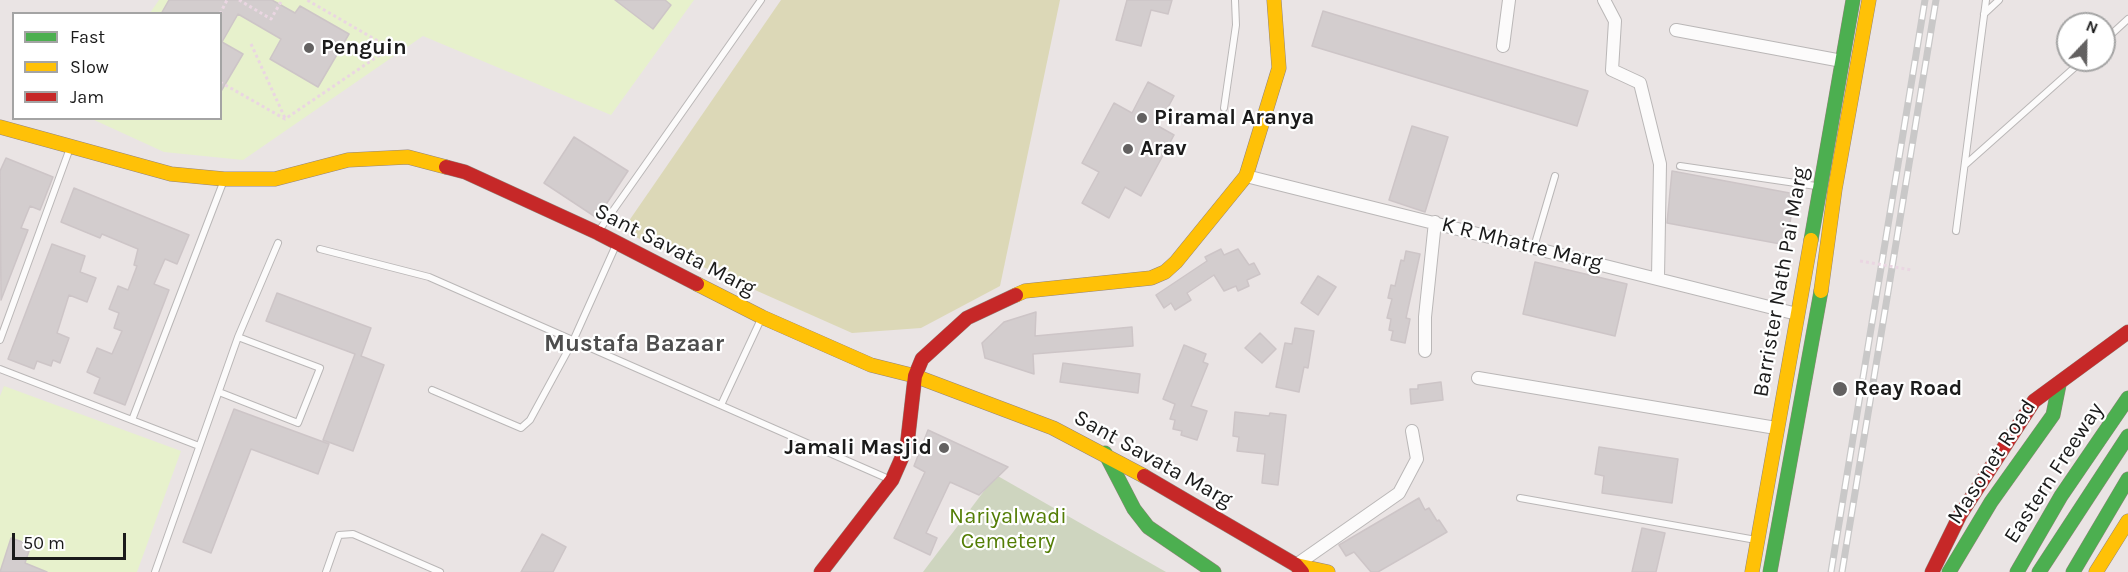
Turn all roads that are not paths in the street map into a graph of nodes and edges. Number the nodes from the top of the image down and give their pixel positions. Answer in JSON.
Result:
{"nodes":[{"id":1,"x":761,"y":0,"type":"edge"},
{"id":2,"x":1235,"y":0,"type":"edge"},
{"id":3,"x":1274,"y":0,"type":"edge"},
{"id":4,"x":1509,"y":0,"type":"edge"},
{"id":5,"x":1604,"y":0,"type":"edge"},
{"id":6,"x":1853,"y":0,"type":"edge"},
{"id":7,"x":1869,"y":0,"type":"edge"},
{"id":8,"x":1986,"y":0,"type":"edge"},
{"id":9,"x":1999,"y":0,"type":"edge"},
{"id":10,"x":1984,"y":14,"type":"junction"},
{"id":11,"x":2128,"y":19,"type":"edge"},
{"id":12,"x":1676,"y":30,"type":"dead end"},
{"id":13,"x":2116,"y":30,"type":"edge"},
{"id":14,"x":1503,"y":46,"type":"dead end"},
{"id":15,"x":1842,"y":61,"type":"junction"},
{"id":16,"x":2069,"y":72,"type":"edge"},
{"id":17,"x":1224,"y":108,"type":"dead end"},
{"id":18,"x":0,"y":127,"type":"edge"},
{"id":19,"x":70,"y":147,"type":"junction"},
{"id":20,"x":1965,"y":165,"type":"junction"},
{"id":21,"x":1680,"y":166,"type":"dead end"},
{"id":22,"x":1246,"y":176,"type":"junction"},
{"id":23,"x":1555,"y":176,"type":"dead end"},
{"id":24,"x":224,"y":179,"type":"junction"},
{"id":25,"x":1819,"y":187,"type":"junction"},
{"id":26,"x":1435,"y":222,"type":"junction"},
{"id":27,"x":1956,"y":231,"type":"dead end"},
{"id":28,"x":598,"y":233,"type":"junction"},
{"id":29,"x":278,"y":243,"type":"dead end"},
{"id":30,"x":617,"y":244,"type":"junction"},
{"id":31,"x":1534,"y":247,"type":"junction"},
{"id":32,"x":320,"y":249,"type":"dead end"},
{"id":33,"x":1658,"y":278,"type":"junction"},
{"id":34,"x":1797,"y":314,"type":"junction"},
{"id":35,"x":762,"y":317,"type":"junction"},
{"id":36,"x":2128,"y":332,"type":"edge"},
{"id":37,"x":238,"y":337,"type":"junction"},
{"id":38,"x":0,"y":340,"type":"edge"},
{"id":39,"x":573,"y":341,"type":"junction"},
{"id":40,"x":1425,"y":351,"type":"dead end"},
{"id":41,"x":0,"y":369,"type":"edge"},
{"id":42,"x":915,"y":376,"type":"junction"},
{"id":43,"x":1478,"y":378,"type":"dead end"},
{"id":44,"x":2060,"y":385,"type":"junction"},
{"id":45,"x":432,"y":390,"type":"dead end"},
{"id":46,"x":219,"y":392,"type":"junction"},
{"id":47,"x":2128,"y":398,"type":"edge"},
{"id":48,"x":721,"y":405,"type":"junction"},
{"id":49,"x":132,"y":420,"type":"junction"},
{"id":50,"x":1776,"y":428,"type":"junction"},
{"id":51,"x":1412,"y":431,"type":"dead end"},
{"id":52,"x":2128,"y":436,"type":"edge"},
{"id":53,"x":199,"y":446,"type":"junction"},
{"id":54,"x":1105,"y":453,"type":"junction"},
{"id":55,"x":2128,"y":479,"type":"edge"},
{"id":56,"x":892,"y":480,"type":"junction"},
{"id":57,"x":1520,"y":498,"type":"dead end"},
{"id":58,"x":2106,"y":517,"type":"junction"},
{"id":59,"x":2127,"y":524,"type":"edge"},
{"id":60,"x":1756,"y":540,"type":"junction"},
{"id":61,"x":1774,"y":543,"type":"junction"},
{"id":62,"x":1299,"y":569,"type":"edge"},
{"id":63,"x":155,"y":572,"type":"edge"},
{"id":64,"x":326,"y":572,"type":"edge"},
{"id":65,"x":440,"y":572,"type":"edge"},
{"id":66,"x":821,"y":572,"type":"edge"},
{"id":67,"x":1214,"y":572,"type":"edge"},
{"id":68,"x":1328,"y":572,"type":"edge"},
{"id":69,"x":1752,"y":572,"type":"edge"},
{"id":70,"x":1770,"y":572,"type":"edge"},
{"id":71,"x":1932,"y":572,"type":"edge"},
{"id":72,"x":1949,"y":572,"type":"edge"},
{"id":73,"x":2017,"y":572,"type":"edge"},
{"id":74,"x":2039,"y":572,"type":"edge"},
{"id":75,"x":2073,"y":572,"type":"edge"},
{"id":76,"x":2096,"y":572,"type":"edge"}],
"edges":[{"from":1,"to":28,"type":"lane"},
{"from":2,"to":17,"type":"lane"},
{"from":3,"to":22,"type":"main road"},
{"from":4,"to":14,"type":"street"},
{"from":5,"to":33,"type":"street"},
{"from":6,"to":15,"type":"main road","name":"Barrister Nath Pai Marg"},
{"from":7,"to":61,"type":"main road","name":"Barrister Nath Pai Marg"},
{"from":8,"to":10,"type":"lane"},
{"from":9,"to":10,"type":"lane"},
{"from":10,"to":20,"type":"lane"},
{"from":11,"to":13,"type":"lane"},
{"from":12,"to":15,"type":"street"},
{"from":15,"to":25,"type":"main road","name":"Barrister Nath Pai Marg"},
{"from":16,"to":20,"type":"lane"},
{"from":18,"to":19,"type":"main road","name":"Sant Savata Marg"},
{"from":19,"to":24,"type":"main road","name":"Sant Savata Marg"},
{"from":19,"to":38,"type":"lane"},
{"from":20,"to":27,"type":"lane"},
{"from":21,"to":25,"type":"lane"},
{"from":22,"to":26,"type":"street","name":"K R Mhatre Marg"},
{"from":22,"to":42,"type":"main road"},
{"from":23,"to":31,"type":"lane"},
{"from":24,"to":28,"type":"main road","name":"Sant Savata Marg"},
{"from":24,"to":49,"type":"lane"},
{"from":25,"to":34,"type":"main road","name":"Barrister Nath Pai Marg"},
{"from":26,"to":31,"type":"street","name":"K R Mhatre Marg"},
{"from":26,"to":40,"type":"street"},
{"from":28,"to":30,"type":"main road","name":"Sant Savata Marg"},
{"from":29,"to":37,"type":"lane"},
{"from":30,"to":35,"type":"main road","name":"Sant Savata Marg"},
{"from":30,"to":39,"type":"lane"},
{"from":31,"to":33,"type":"street","name":"K R Mhatre Marg"},
{"from":32,"to":39,"type":"lane"},
{"from":33,"to":34,"type":"street","name":"K R Mhatre Marg"},
{"from":34,"to":50,"type":"main road","name":"Barrister Nath Pai Marg"},
{"from":35,"to":42,"type":"main road","name":"Sant Savata Marg"},
{"from":35,"to":48,"type":"lane"},
{"from":36,"to":44,"type":"main road"},
{"from":37,"to":46,"type":"lane"},
{"from":37,"to":46,"type":"lane"},
{"from":39,"to":45,"type":"lane"},
{"from":39,"to":48,"type":"lane"},
{"from":41,"to":49,"type":"lane"},
{"from":42,"to":54,"type":"main road","name":"Sant Savata Marg"},
{"from":42,"to":56,"type":"main road"},
{"from":43,"to":50,"type":"street"},
{"from":44,"to":71,"type":"main road","name":"Masonet Road"},
{"from":44,"to":72,"type":"main road","name":"Masonet Road"},
{"from":46,"to":53,"type":"lane"},
{"from":47,"to":73,"type":"main road","name":"Eastern Freeway"},
{"from":48,"to":56,"type":"lane"},
{"from":49,"to":53,"type":"lane"},
{"from":50,"to":60,"type":"main road","name":"Barrister Nath Pai Marg"},
{"from":51,"to":62,"type":"street"},
{"from":52,"to":74,"type":"main road","name":"Eastern Freeway"},
{"from":53,"to":63,"type":"lane"},
{"from":54,"to":62,"type":"main road","name":"Sant Savata Marg"},
{"from":54,"to":67,"type":"main road"},
{"from":55,"to":58,"type":"main road"},
{"from":56,"to":66,"type":"main road"},
{"from":57,"to":60,"type":"lane"},
{"from":58,"to":59,"type":"lane"},
{"from":58,"to":75,"type":"main road"},
{"from":59,"to":76,"type":"main road"},
{"from":60,"to":61,"type":"lane"},
{"from":60,"to":69,"type":"main road","name":"Barrister Nath Pai Marg"},
{"from":61,"to":70,"type":"main road","name":"Barrister Nath Pai Marg"},
{"from":62,"to":68,"type":"main road","name":"Sant Savata Marg"},
{"from":64,"to":65,"type":"lane"}]}
